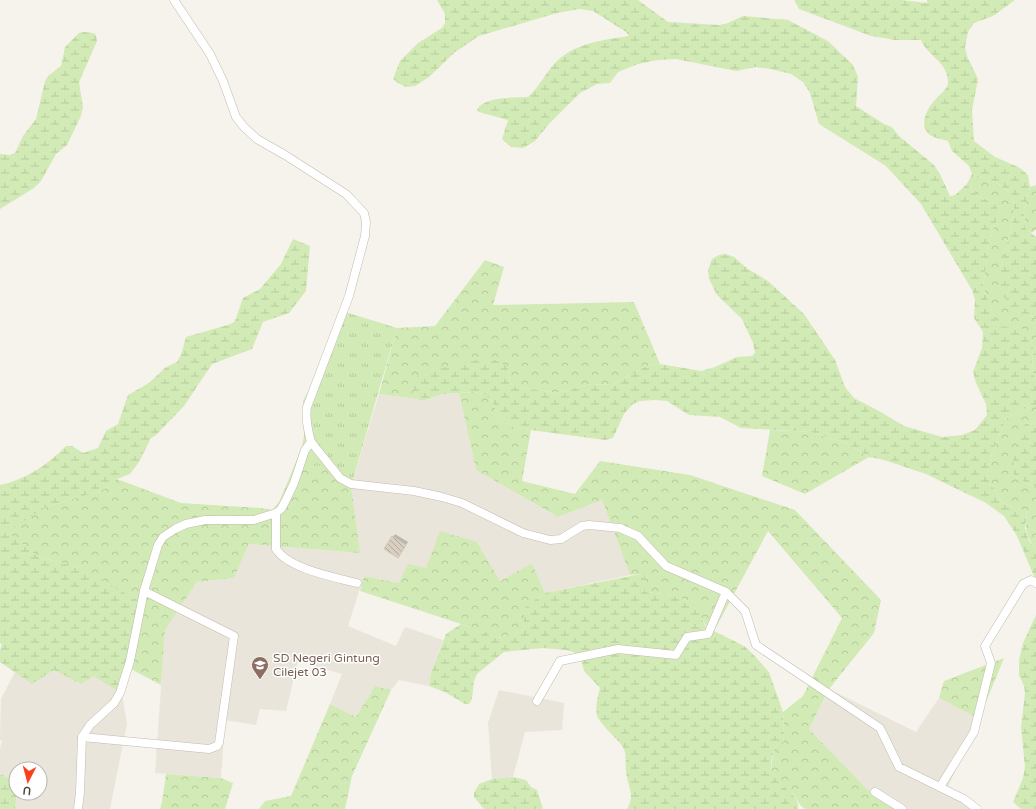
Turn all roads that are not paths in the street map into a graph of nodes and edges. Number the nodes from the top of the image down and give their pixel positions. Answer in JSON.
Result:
{"nodes":[{"id":1,"x":174,"y":0,"type":"edge"},
{"id":2,"x":311,"y":442,"type":"junction"},
{"id":3,"x":276,"y":513,"type":"junction"},
{"id":4,"x":1036,"y":583,"type":"edge"},
{"id":5,"x":357,"y":584,"type":"dead end"},
{"id":6,"x":144,"y":591,"type":"junction"},
{"id":7,"x":726,"y":592,"type":"junction"},
{"id":8,"x":537,"y":701,"type":"dead end"},
{"id":9,"x":82,"y":738,"type":"junction"},
{"id":10,"x":940,"y":787,"type":"junction"},
{"id":11,"x":875,"y":792,"type":"dead end"},
{"id":12,"x":78,"y":809,"type":"edge"},
{"id":13,"x":902,"y":809,"type":"edge"},
{"id":14,"x":977,"y":809,"type":"edge"}],
"edges":[{"from":1,"to":2,"type":"street"},
{"from":2,"to":3,"type":"street"},
{"from":2,"to":7,"type":"street"},
{"from":3,"to":5,"type":"street"},
{"from":3,"to":6,"type":"street"},
{"from":4,"to":10,"type":"street"},
{"from":6,"to":9,"type":"street"},
{"from":6,"to":9,"type":"street"},
{"from":7,"to":8,"type":"street"},
{"from":7,"to":10,"type":"street"},
{"from":9,"to":12,"type":"street"},
{"from":10,"to":14,"type":"street"},
{"from":11,"to":13,"type":"street"}]}
